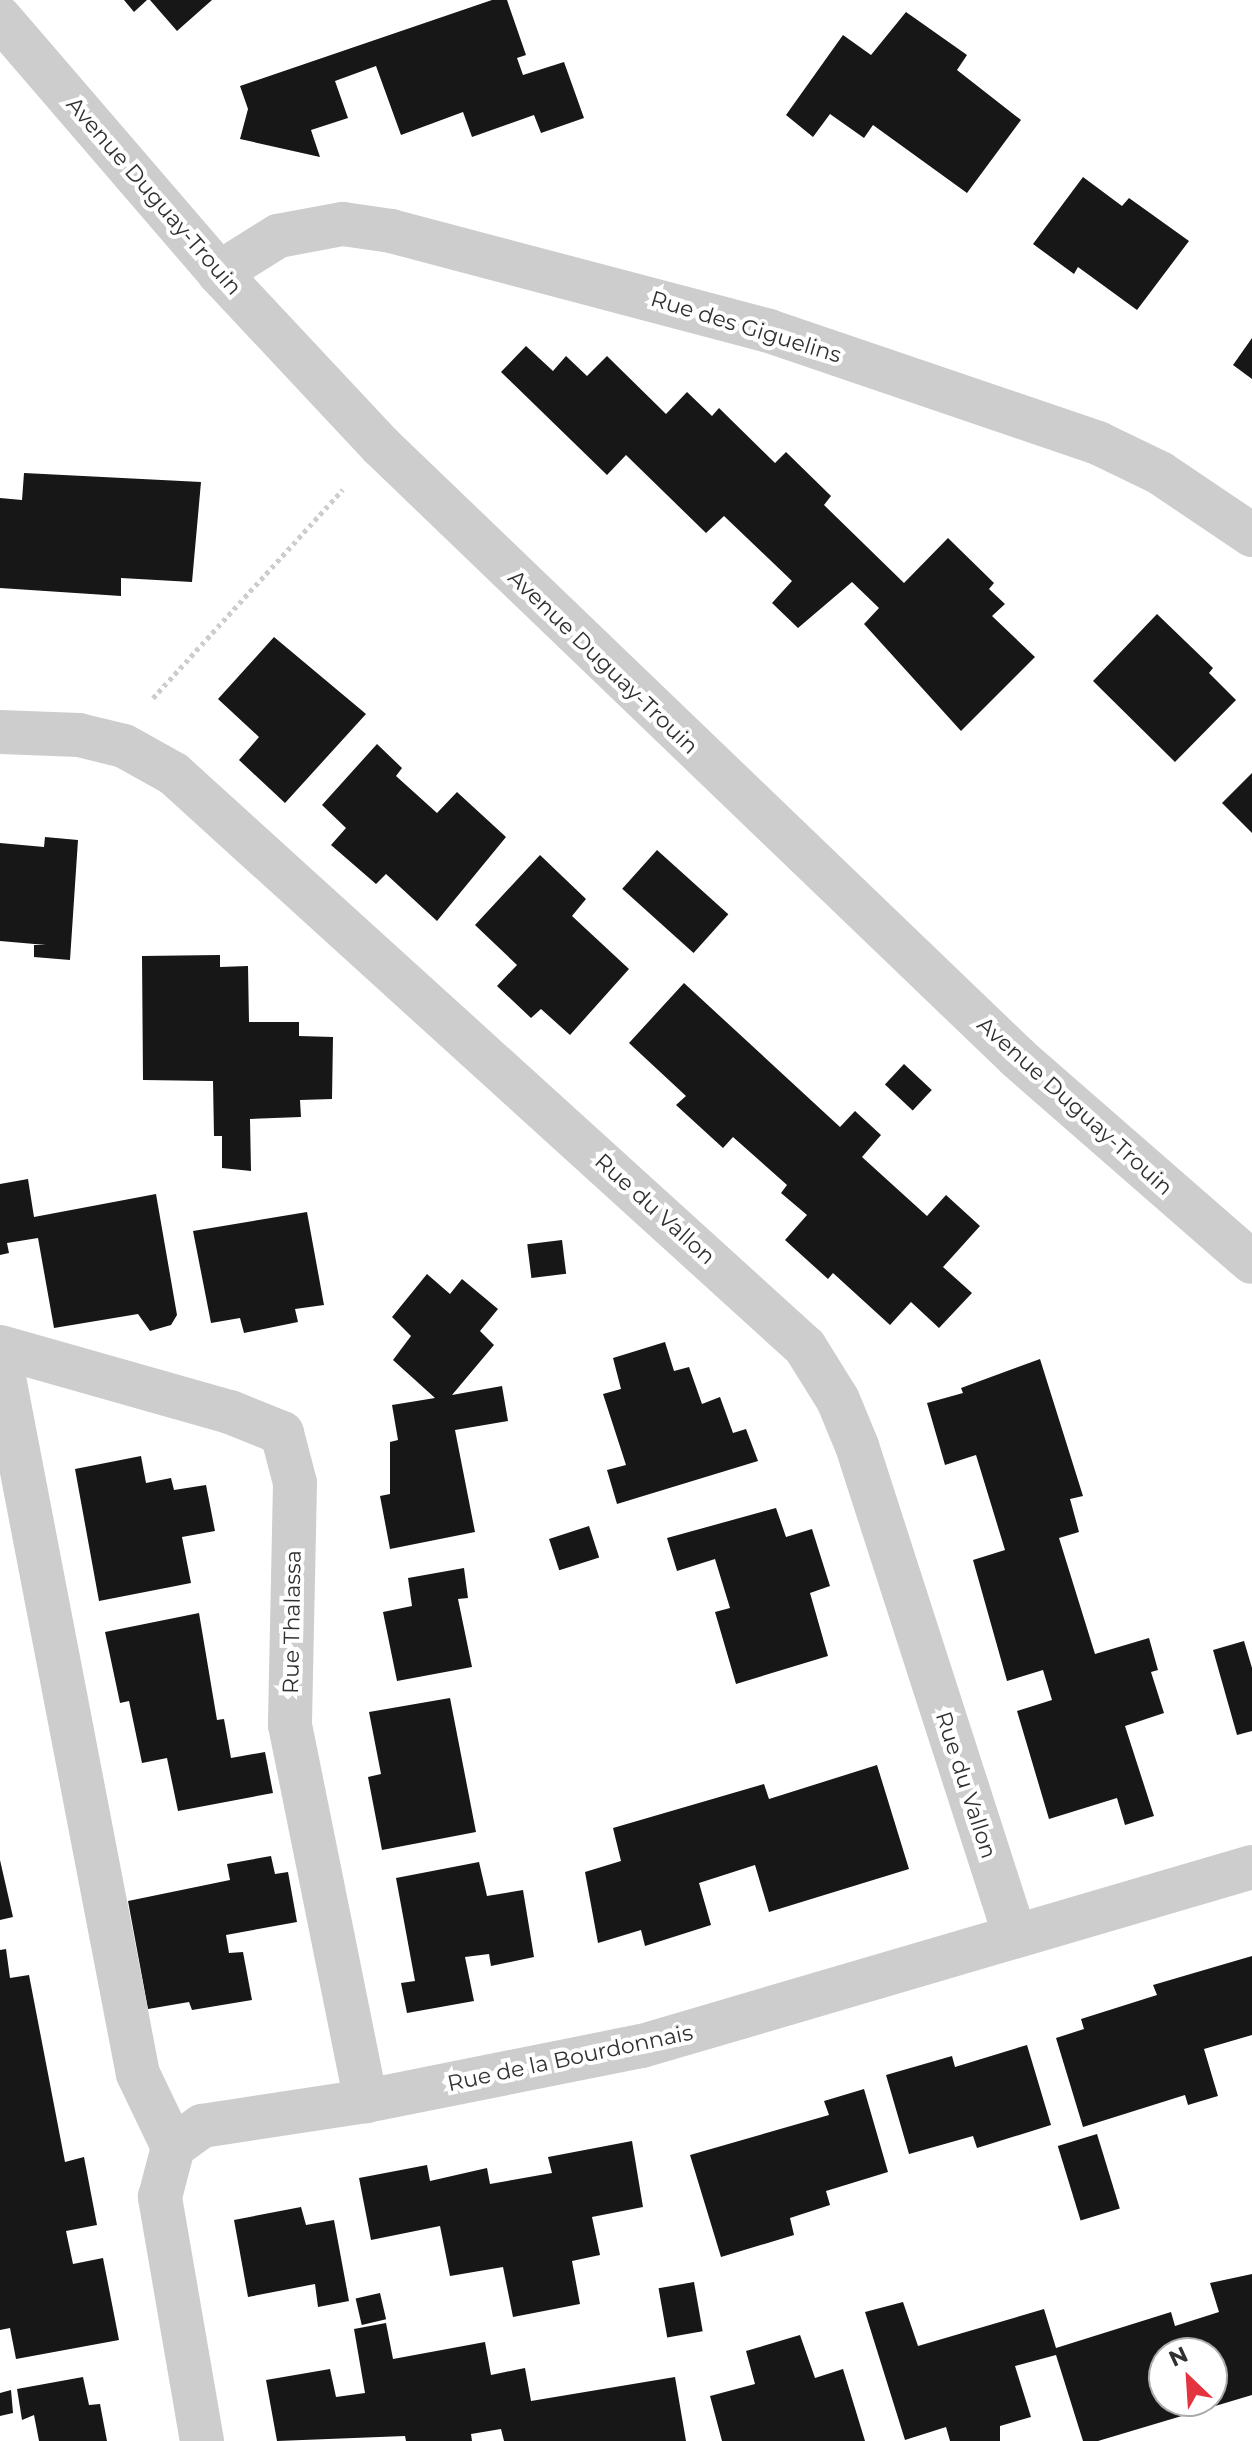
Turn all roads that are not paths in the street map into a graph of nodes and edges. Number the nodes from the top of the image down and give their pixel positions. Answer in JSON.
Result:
{"nodes":[{"id":1,"x":0,"y":18,"type":"edge"},
{"id":2,"x":219,"y":273,"type":"junction"},
{"id":3,"x":1252,"y":535,"type":"edge"},
{"id":4,"x":0,"y":732,"type":"edge"},
{"id":5,"x":1252,"y":1262,"type":"edge"},
{"id":6,"x":0,"y":1347,"type":"edge"},
{"id":7,"x":0,"y":1357,"type":"edge"},
{"id":8,"x":1252,"y":1867,"type":"edge"},
{"id":9,"x":1015,"y":1936,"type":"junction"},
{"id":10,"x":366,"y":2101,"type":"junction"},
{"id":11,"x":173,"y":2147,"type":"junction"},
{"id":12,"x":202,"y":2441,"type":"edge"}],
"edges":[{"from":1,"to":2,"type":"street","name":"Avenue Duguay-Trouin"},
{"from":2,"to":3,"type":"street","name":"Rue des Giguelins"},
{"from":2,"to":5,"type":"street","name":"Avenue Duguay-Trouin"},
{"from":4,"to":9,"type":"street","name":"Rue du Vallon"},
{"from":6,"to":10,"type":"street","name":"Rue Thalassa"},
{"from":7,"to":11,"type":"street"},
{"from":8,"to":9,"type":"street","name":"Rue de la Bourdonnais"},
{"from":9,"to":10,"type":"street","name":"Rue de la Bourdonnais"},
{"from":10,"to":11,"type":"street","name":"Rue de la Bourdonnais"},
{"from":11,"to":12,"type":"street"}]}
